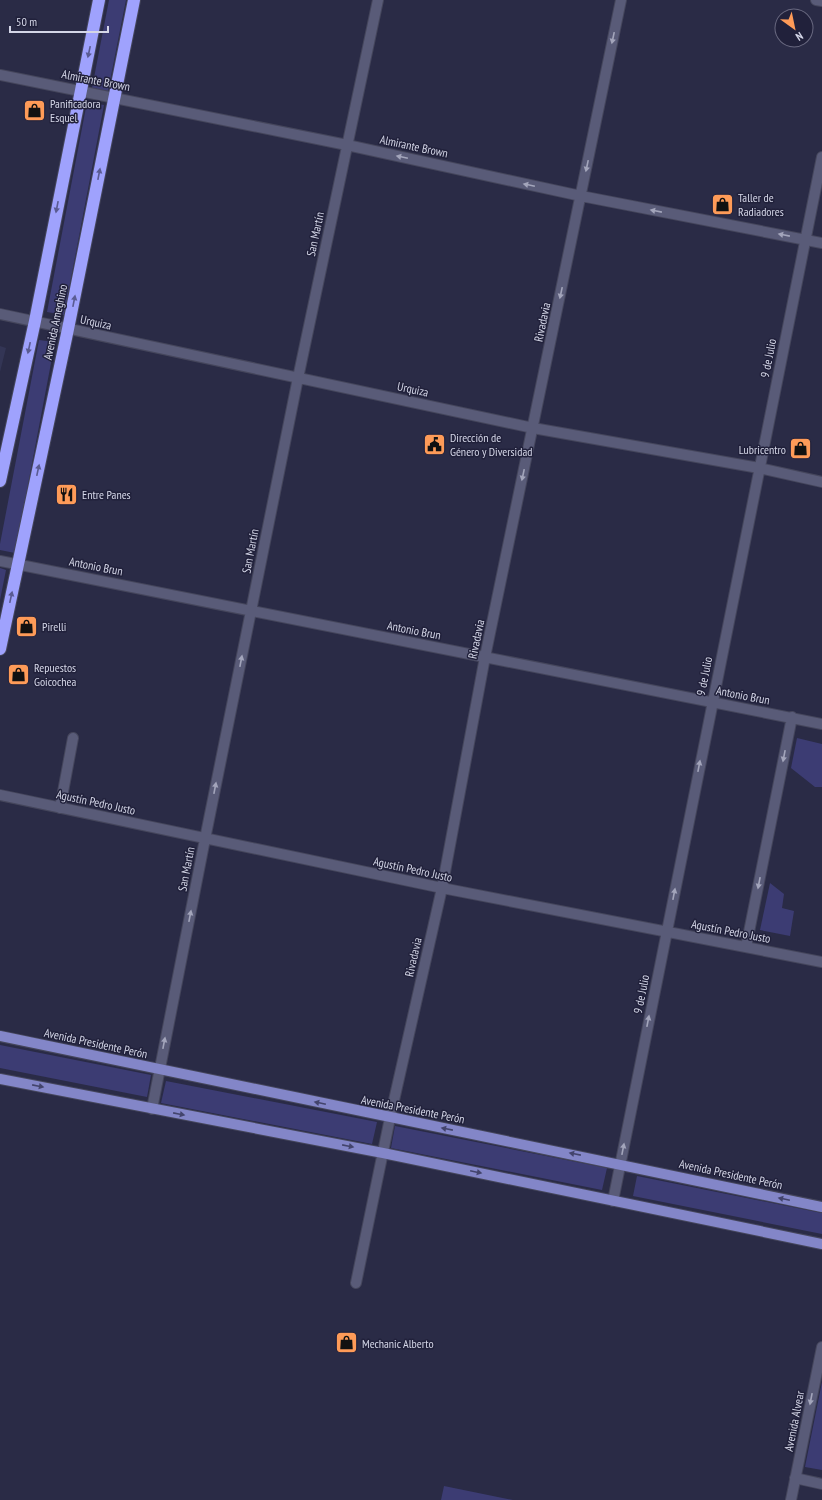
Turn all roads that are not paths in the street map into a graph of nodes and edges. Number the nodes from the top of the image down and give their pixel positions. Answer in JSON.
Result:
{"nodes":[{"id":1,"x":99,"y":0,"type":"edge"},
{"id":2,"x":134,"y":0,"type":"edge"},
{"id":3,"x":378,"y":0,"type":"edge"},
{"id":4,"x":621,"y":0,"type":"edge"},
{"id":5,"x":816,"y":0,"type":"edge"},
{"id":6,"x":822,"y":1,"type":"edge"},
{"id":7,"x":0,"y":74,"type":"edge"},
{"id":8,"x":80,"y":90,"type":"junction"},
{"id":9,"x":114,"y":97,"type":"junction"},
{"id":10,"x":347,"y":145,"type":"junction"},
{"id":11,"x":822,"y":157,"type":"edge"},
{"id":12,"x":581,"y":196,"type":"junction"},
{"id":13,"x":805,"y":240,"type":"junction"},
{"id":14,"x":822,"y":243,"type":"edge"},
{"id":15,"x":0,"y":314,"type":"edge"},
{"id":16,"x":35,"y":321,"type":"junction"},
{"id":17,"x":68,"y":329,"type":"junction"},
{"id":18,"x":298,"y":378,"type":"junction"},
{"id":19,"x":533,"y":428,"type":"junction"},
{"id":20,"x":759,"y":468,"type":"junction"},
{"id":21,"x":0,"y":481,"type":"edge"},
{"id":22,"x":822,"y":482,"type":"edge"},
{"id":23,"x":0,"y":561,"type":"edge"},
{"id":24,"x":18,"y":564,"type":"junction"},
{"id":25,"x":251,"y":610,"type":"junction"},
{"id":26,"x":0,"y":649,"type":"edge"},
{"id":27,"x":485,"y":657,"type":"junction"},
{"id":28,"x":712,"y":702,"type":"junction"},
{"id":29,"x":792,"y":717,"type":"junction"},
{"id":30,"x":822,"y":724,"type":"edge"},
{"id":31,"x":73,"y":738,"type":"dead end"},
{"id":32,"x":0,"y":795,"type":"edge"},
{"id":33,"x":60,"y":808,"type":"junction"},
{"id":34,"x":205,"y":839,"type":"junction"},
{"id":35,"x":442,"y":888,"type":"junction"},
{"id":36,"x":666,"y":932,"type":"junction"},
{"id":37,"x":746,"y":947,"type":"junction"},
{"id":38,"x":822,"y":962,"type":"edge"},
{"id":39,"x":0,"y":1036,"type":"edge"},
{"id":40,"x":159,"y":1070,"type":"junction"},
{"id":41,"x":0,"y":1079,"type":"edge"},
{"id":42,"x":152,"y":1109,"type":"junction"},
{"id":43,"x":390,"y":1118,"type":"junction"},
{"id":44,"x":383,"y":1153,"type":"junction"},
{"id":45,"x":620,"y":1163,"type":"junction"},
{"id":46,"x":612,"y":1201,"type":"junction"},
{"id":47,"x":822,"y":1207,"type":"edge"},
{"id":48,"x":822,"y":1244,"type":"edge"},
{"id":49,"x":356,"y":1283,"type":"dead end"},
{"id":50,"x":822,"y":1347,"type":"edge"},
{"id":51,"x":795,"y":1478,"type":"junction"},
{"id":52,"x":822,"y":1484,"type":"edge"},
{"id":53,"x":791,"y":1500,"type":"edge"}],
"edges":[{"from":1,"to":8,"type":"highway","name":"Avenida Ameghino","one_way":true},
{"from":2,"to":9,"type":"highway","name":"Avenida Ameghino"},
{"from":3,"to":10,"type":"street","name":"San Martín"},
{"from":4,"to":12,"type":"street","name":"Rivadavia","one_way":true},
{"from":5,"to":6,"type":"street"},
{"from":7,"to":8,"type":"street","name":"Almirante Brown"},
{"from":8,"to":9,"type":"street","name":"Almirante Brown"},
{"from":8,"to":16,"type":"highway","name":"Avenida Ameghino","one_way":true},
{"from":9,"to":10,"type":"street","name":"Almirante Brown"},
{"from":17,"to":9,"type":"highway","name":"Avenida Ameghino","one_way":true},
{"from":12,"to":10,"type":"street","name":"Almirante Brown","one_way":true},
{"from":10,"to":18,"type":"street","name":"San Martín"},
{"from":11,"to":13,"type":"street","name":"9 de Julio"},
{"from":13,"to":12,"type":"street","name":"Almirante Brown","one_way":true},
{"from":12,"to":19,"type":"street","name":"Rivadavia","one_way":true},
{"from":13,"to":14,"type":"street","name":"Almirante Brown"},
{"from":13,"to":20,"type":"street","name":"9 de Julio"},
{"from":15,"to":16,"type":"street","name":"Urquiza"},
{"from":16,"to":17,"type":"street","name":"Urquiza"},
{"from":16,"to":21,"type":"highway","name":"Avenida Ameghino","one_way":true},
{"from":17,"to":18,"type":"street","name":"Urquiza"},
{"from":24,"to":17,"type":"highway","name":"Avenida Ameghino","one_way":true},
{"from":18,"to":19,"type":"street","name":"Urquiza"},
{"from":18,"to":25,"type":"street","name":"San Martín"},
{"from":19,"to":20,"type":"street","name":"Urquiza"},
{"from":19,"to":27,"type":"street","name":"Rivadavia","one_way":true},
{"from":20,"to":22,"type":"street","name":"Urquiza"},
{"from":20,"to":28,"type":"street","name":"9 de Julio"},
{"from":23,"to":24,"type":"street","name":"Antonio Brun"},
{"from":24,"to":25,"type":"street","name":"Antonio Brun"},
{"from":26,"to":24,"type":"highway","name":"Avenida Ameghino","one_way":true},
{"from":25,"to":27,"type":"street","name":"Antonio Brun"},
{"from":34,"to":25,"type":"street","name":"San Martín","one_way":true},
{"from":27,"to":28,"type":"street","name":"Antonio Brun"},
{"from":27,"to":35,"type":"street","name":"Rivadavia"},
{"from":28,"to":29,"type":"street","name":"Antonio Brun"},
{"from":36,"to":28,"type":"street","name":"9 de Julio","one_way":true},
{"from":29,"to":30,"type":"street","name":"Antonio Brun"},
{"from":29,"to":37,"type":"street","one_way":true},
{"from":31,"to":33,"type":"street"},
{"from":32,"to":33,"type":"street","name":"Agustín Pedro Justo"},
{"from":33,"to":34,"type":"street","name":"Agustín Pedro Justo"},
{"from":34,"to":35,"type":"street","name":"Agustín Pedro Justo"},
{"from":40,"to":34,"type":"street","name":"San Martín","one_way":true},
{"from":35,"to":36,"type":"street","name":"Agustín Pedro Justo"},
{"from":35,"to":43,"type":"street","name":"Rivadavia"},
{"from":36,"to":37,"type":"street","name":"Agustín Pedro Justo"},
{"from":45,"to":36,"type":"street","name":"9 de Julio","one_way":true},
{"from":37,"to":38,"type":"street","name":"Agustín Pedro Justo"},
{"from":39,"to":40,"type":"main road","name":"Avenida Presidente Perón"},
{"from":40,"to":42,"type":"street","name":"San Martín"},
{"from":43,"to":40,"type":"main road","name":"Avenida Presidente Perón","one_way":true},
{"from":41,"to":42,"type":"main road","one_way":true},
{"from":42,"to":44,"type":"main road","one_way":true},
{"from":43,"to":44,"type":"street","name":"Rivadavia"},
{"from":45,"to":43,"type":"main road","name":"Avenida Presidente Perón","one_way":true},
{"from":44,"to":46,"type":"main road","one_way":true},
{"from":44,"to":49,"type":"street","name":"Rivadavia"},
{"from":45,"to":46,"type":"street","name":"9 de Julio"},
{"from":47,"to":45,"type":"main road","name":"Avenida Presidente Perón","one_way":true},
{"from":46,"to":48,"type":"main road"},
{"from":50,"to":51,"type":"street","name":"Avenida Alvear","one_way":true},
{"from":51,"to":52,"type":"street"},
{"from":51,"to":53,"type":"street","name":"Avenida Alvear"}]}
